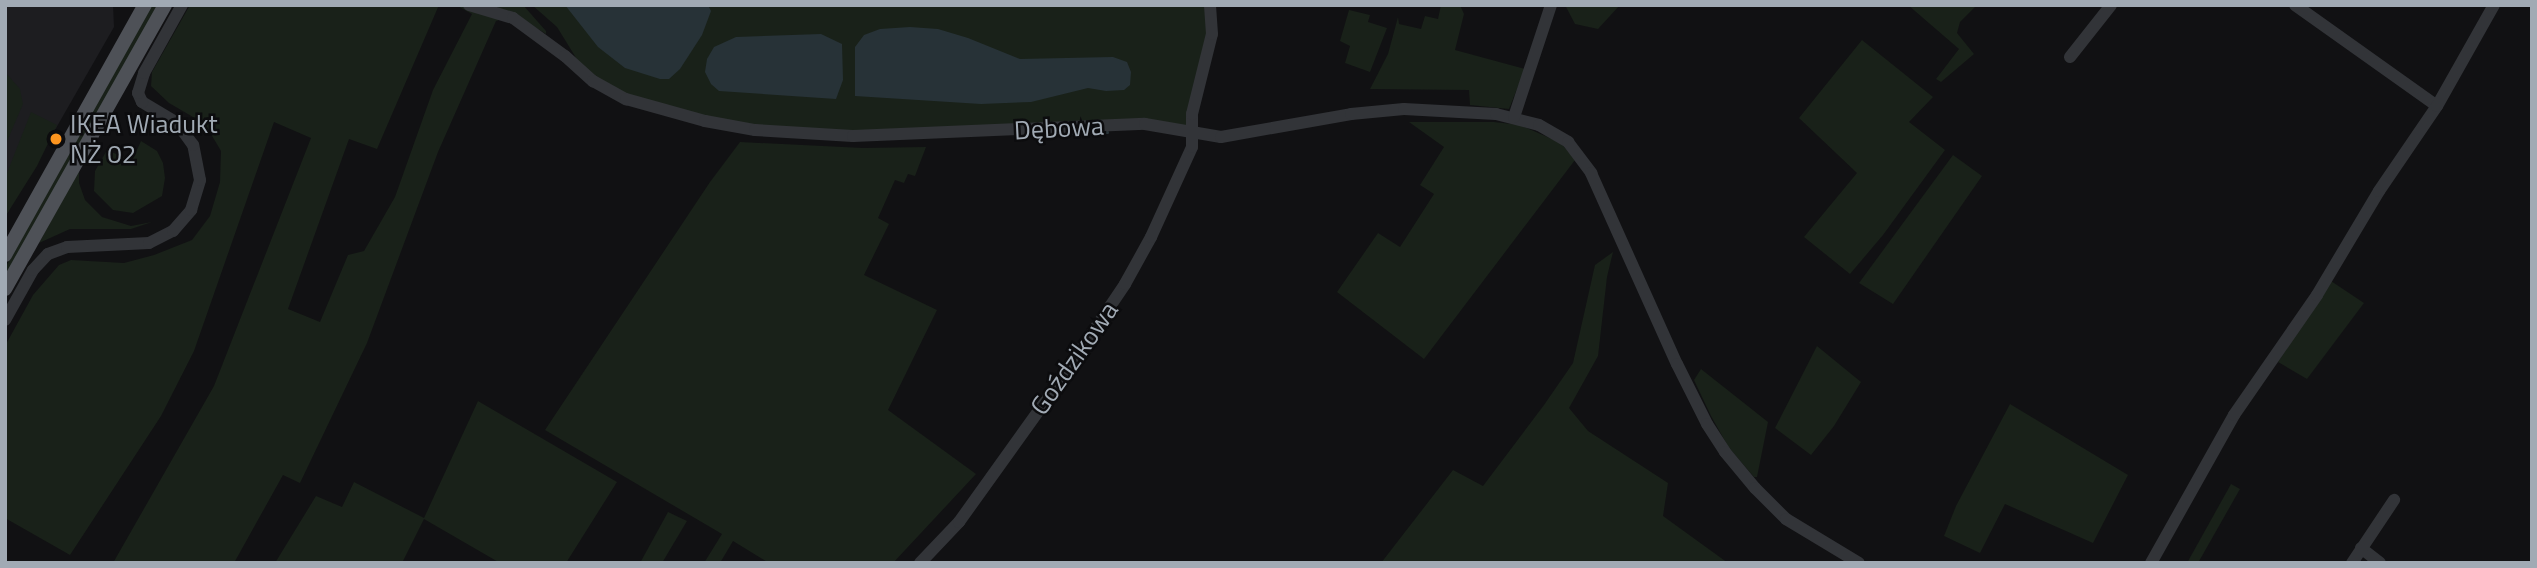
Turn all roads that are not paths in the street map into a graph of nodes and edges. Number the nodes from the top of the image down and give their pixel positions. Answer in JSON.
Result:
{"nodes":[{"id":1,"x":145,"y":5,"type":"edge"},
{"id":2,"x":165,"y":5,"type":"edge"},
{"id":3,"x":182,"y":5,"type":"edge"},
{"id":4,"x":469,"y":5,"type":"edge"},
{"id":5,"x":1210,"y":5,"type":"edge"},
{"id":6,"x":1551,"y":5,"type":"edge"},
{"id":7,"x":2111,"y":5,"type":"edge"},
{"id":8,"x":2295,"y":5,"type":"edge"},
{"id":9,"x":2494,"y":5,"type":"edge"},
{"id":10,"x":2070,"y":57,"type":"dead end"},
{"id":11,"x":2437,"y":106,"type":"junction"},
{"id":12,"x":1514,"y":117,"type":"junction"},
{"id":13,"x":1191,"y":133,"type":"junction"},
{"id":14,"x":5,"y":255,"type":"edge"},
{"id":15,"x":5,"y":289,"type":"edge"},
{"id":16,"x":5,"y":320,"type":"edge"},
{"id":17,"x":2394,"y":500,"type":"dead end"},
{"id":18,"x":2361,"y":548,"type":"junction"},
{"id":19,"x":920,"y":563,"type":"edge"},
{"id":20,"x":1860,"y":563,"type":"edge"},
{"id":21,"x":2151,"y":563,"type":"edge"},
{"id":22,"x":2352,"y":563,"type":"edge"},
{"id":23,"x":2380,"y":563,"type":"edge"}],
"edges":[{"from":1,"to":14,"type":"main road"},
{"from":2,"to":15,"type":"main road"},
{"from":3,"to":16,"type":"street"},
{"from":4,"to":13,"type":"street","name":"Dębowa"},
{"from":5,"to":13,"type":"street","name":"Goździkowa"},
{"from":6,"to":12,"type":"street"},
{"from":7,"to":10,"type":"street"},
{"from":8,"to":11,"type":"street"},
{"from":9,"to":11,"type":"street"},
{"from":11,"to":21,"type":"street"},
{"from":12,"to":13,"type":"street","name":"Dębowa"},
{"from":12,"to":20,"type":"street","name":"Dębowa"},
{"from":13,"to":19,"type":"street","name":"Goździkowa"},
{"from":17,"to":18,"type":"street"},
{"from":18,"to":22,"type":"street"},
{"from":18,"to":23,"type":"street"}]}
